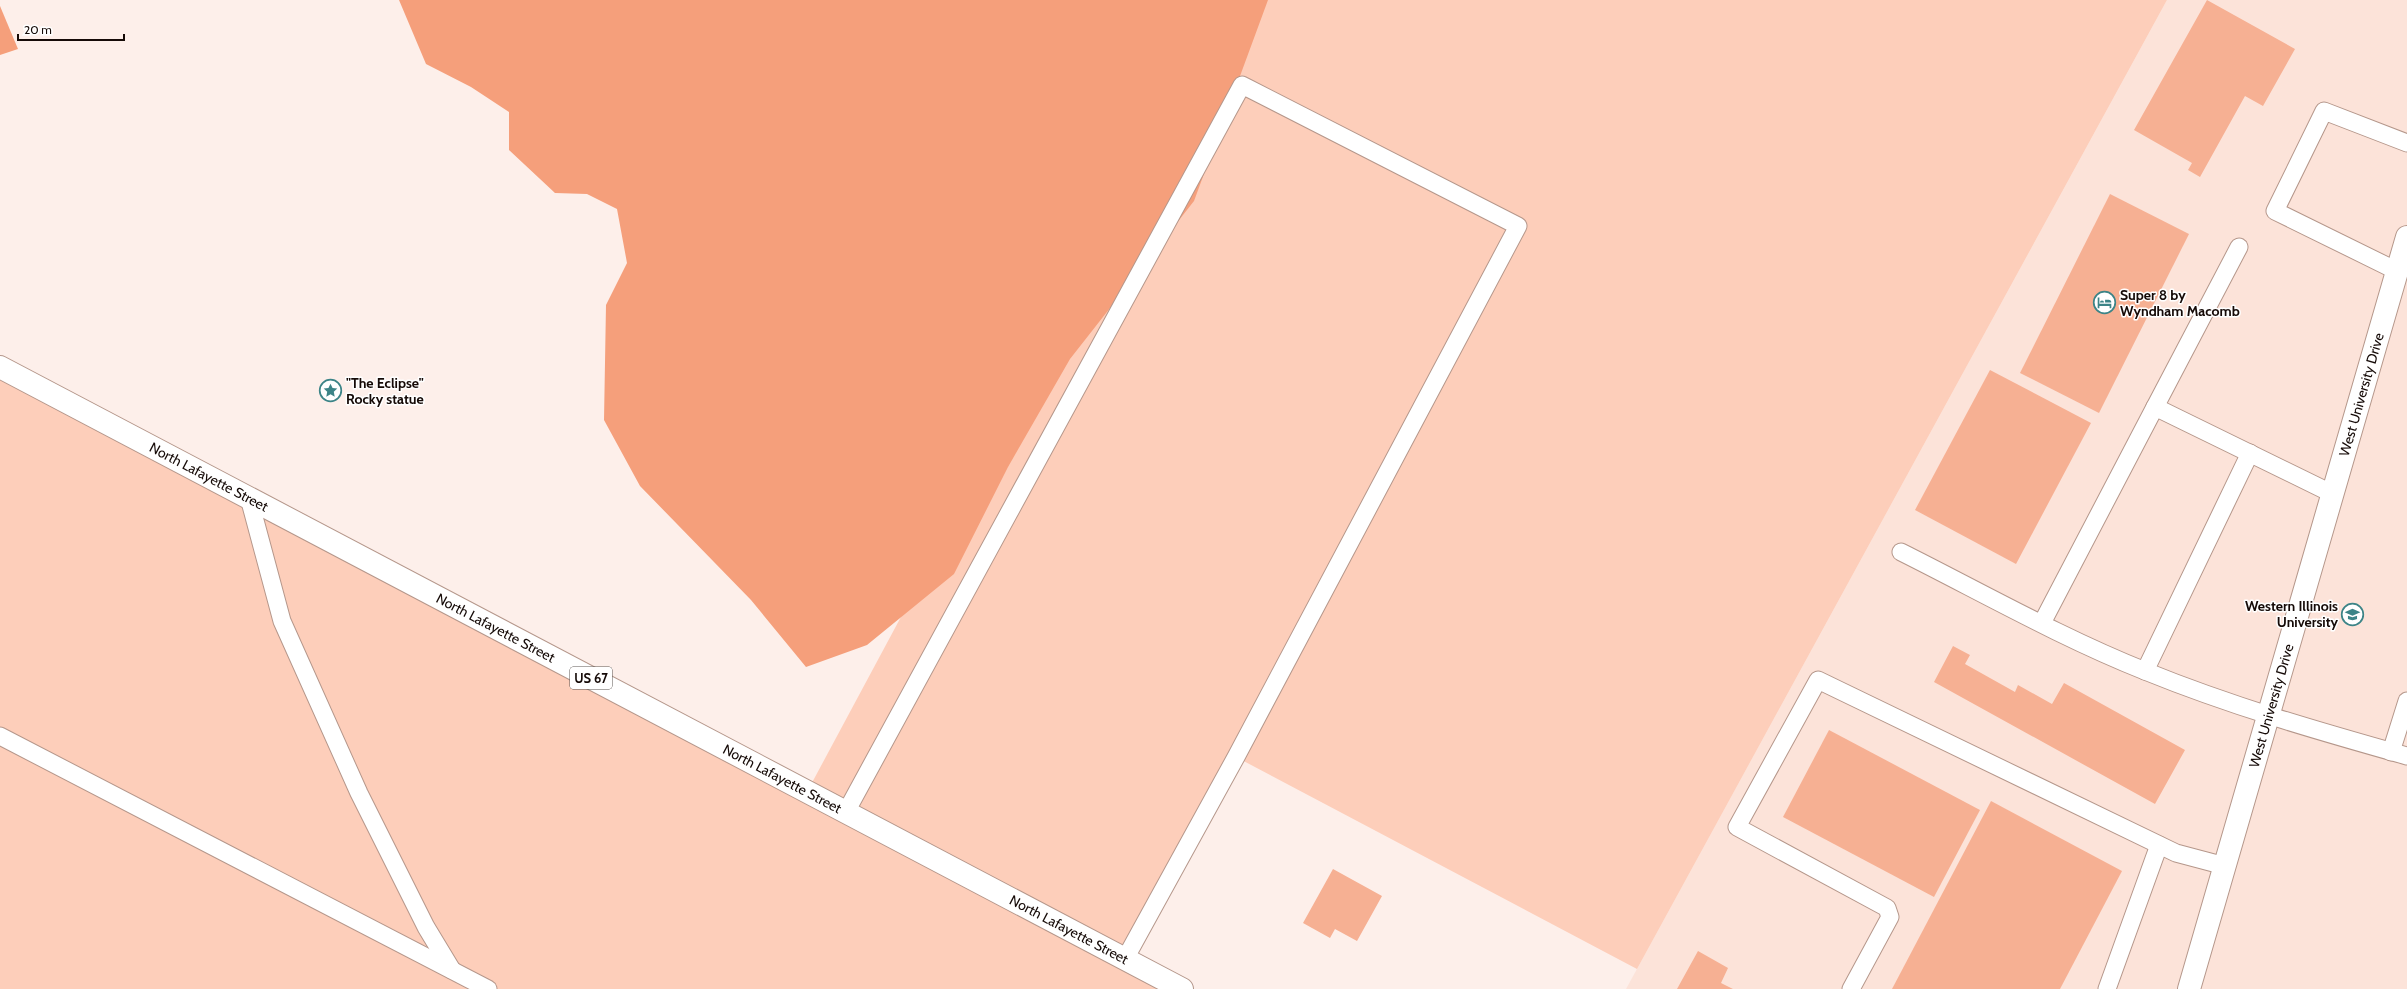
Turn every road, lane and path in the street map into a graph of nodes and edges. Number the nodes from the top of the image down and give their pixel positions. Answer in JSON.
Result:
{"nodes":[{"id":1,"x":2407,"y":143,"type":"edge"},
{"id":2,"x":2406,"y":245,"type":"edge"},
{"id":3,"x":2239,"y":247,"type":"dead end"},
{"id":4,"x":2397,"y":271,"type":"junction"},
{"id":5,"x":0,"y":366,"type":"edge"},
{"id":6,"x":2156,"y":407,"type":"junction"},
{"id":7,"x":2250,"y":453,"type":"junction"},
{"id":8,"x":2332,"y":494,"type":"junction"},
{"id":9,"x":249,"y":498,"type":"junction"},
{"id":10,"x":1901,"y":552,"type":"dead end"},
{"id":11,"x":2042,"y":623,"type":"junction"},
{"id":12,"x":2145,"y":671,"type":"junction"},
{"id":13,"x":2407,"y":701,"type":"edge"},
{"id":14,"x":2268,"y":717,"type":"junction"},
{"id":15,"x":0,"y":736,"type":"edge"},
{"id":16,"x":2391,"y":752,"type":"junction"},
{"id":17,"x":2407,"y":756,"type":"edge"},
{"id":18,"x":846,"y":812,"type":"junction"},
{"id":19,"x":2159,"y":845,"type":"junction"},
{"id":20,"x":2225,"y":866,"type":"junction"},
{"id":21,"x":1125,"y":960,"type":"junction"},
{"id":22,"x":452,"y":970,"type":"junction"},
{"id":23,"x":488,"y":989,"type":"edge"},
{"id":24,"x":1182,"y":989,"type":"edge"},
{"id":25,"x":1852,"y":989,"type":"edge"},
{"id":26,"x":2107,"y":989,"type":"edge"},
{"id":27,"x":2189,"y":989,"type":"edge"}],
"edges":[{"from":1,"to":4,"type":"lane"},
{"from":2,"to":4,"type":"main road","name":"West University Drive"},
{"from":3,"to":6,"type":"lane"},
{"from":4,"to":8,"type":"main road","name":"West University Drive"},
{"from":5,"to":9,"type":"main road","name":"North Lafayette Street","number":"US 67"},
{"from":6,"to":7,"type":"lane"},
{"from":6,"to":11,"type":"lane"},
{"from":7,"to":8,"type":"lane"},
{"from":7,"to":12,"type":"lane"},
{"from":8,"to":14,"type":"main road","name":"West University Drive"},
{"from":9,"to":18,"type":"main road","name":"North Lafayette Street","number":"US 67"},
{"from":9,"to":22,"type":"lane"},
{"from":10,"to":11,"type":"lane"},
{"from":11,"to":12,"type":"lane"},
{"from":12,"to":14,"type":"lane"},
{"from":13,"to":16,"type":"lane"},
{"from":14,"to":16,"type":"lane"},
{"from":14,"to":20,"type":"main road","name":"West University Drive"},
{"from":15,"to":22,"type":"lane"},
{"from":16,"to":17,"type":"lane"},
{"from":18,"to":21,"type":"main road","name":"North Lafayette Street","number":"US 67"},
{"from":18,"to":21,"type":"lane"},
{"from":19,"to":20,"type":"lane"},
{"from":19,"to":25,"type":"lane"},
{"from":19,"to":26,"type":"lane"},
{"from":20,"to":27,"type":"main road","name":"West University Drive"},
{"from":21,"to":24,"type":"main road","name":"North Lafayette Street","number":"US 67"},
{"from":22,"to":23,"type":"lane"}]}
